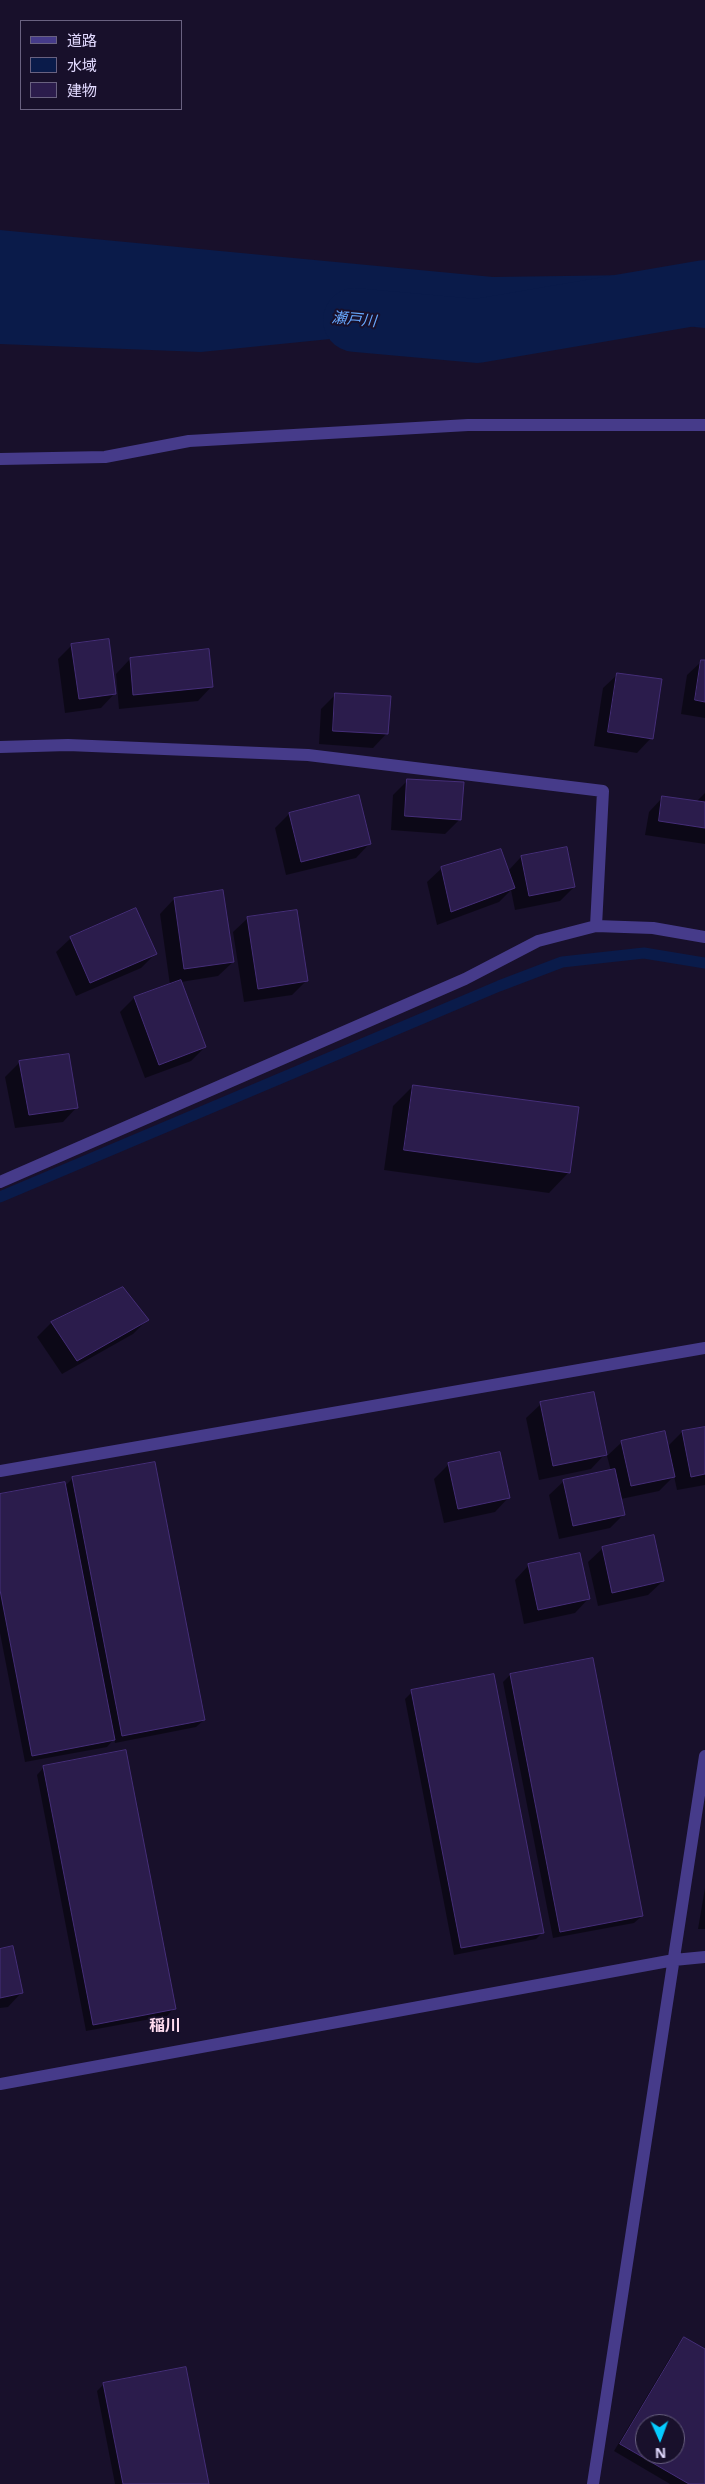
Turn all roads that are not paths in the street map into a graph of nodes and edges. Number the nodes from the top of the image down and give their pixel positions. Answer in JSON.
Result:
{"nodes":[{"id":1,"x":705,"y":425,"type":"edge"},
{"id":2,"x":0,"y":459,"type":"edge"},
{"id":3,"x":0,"y":747,"type":"edge"},
{"id":4,"x":596,"y":926,"type":"junction"},
{"id":5,"x":705,"y":937,"type":"edge"},
{"id":6,"x":0,"y":1182,"type":"edge"},
{"id":7,"x":705,"y":1348,"type":"edge"},
{"id":8,"x":0,"y":1471,"type":"edge"},
{"id":9,"x":705,"y":1756,"type":"edge"},
{"id":10,"x":705,"y":1957,"type":"edge"},
{"id":11,"x":674,"y":1960,"type":"junction"},
{"id":12,"x":0,"y":2084,"type":"edge"},
{"id":13,"x":593,"y":2484,"type":"edge"}],
"edges":[{"from":1,"to":2,"type":"street"},
{"from":3,"to":4,"type":"street"},
{"from":4,"to":5,"type":"street"},
{"from":4,"to":6,"type":"street"},
{"from":7,"to":8,"type":"street"},
{"from":9,"to":11,"type":"street"},
{"from":10,"to":11,"type":"street"},
{"from":11,"to":12,"type":"street"},
{"from":11,"to":13,"type":"street"}]}
